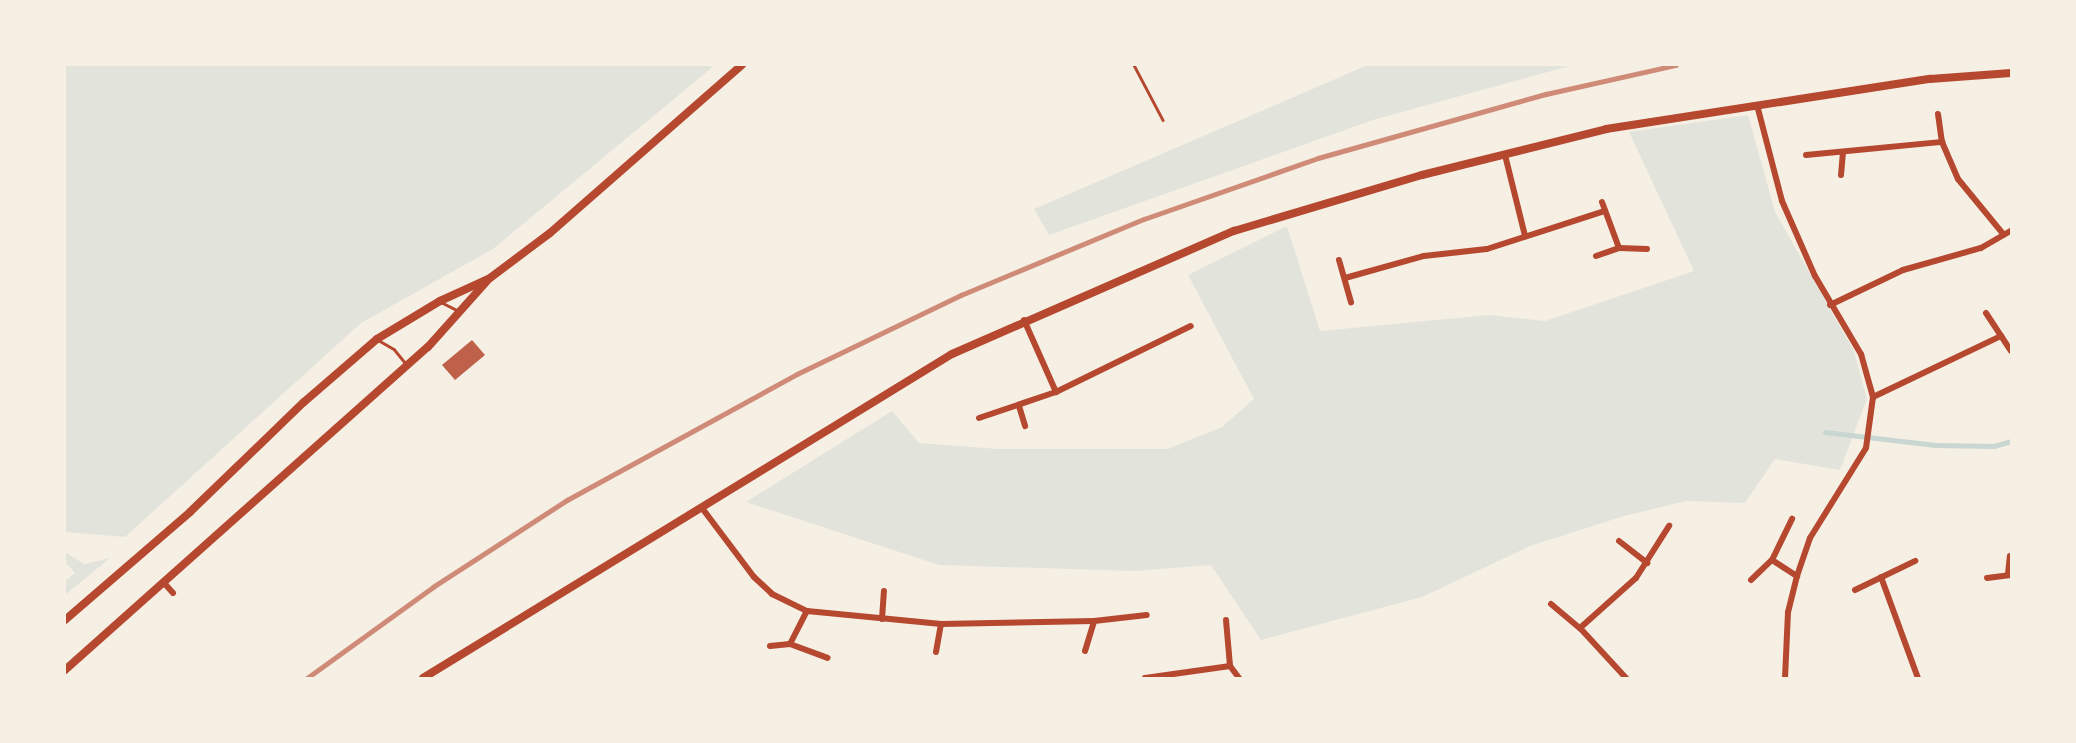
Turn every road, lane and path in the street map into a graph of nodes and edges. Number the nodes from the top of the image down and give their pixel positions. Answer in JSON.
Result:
{"nodes":[{"id":1,"x":742,"y":65,"type":"edge"},
{"id":2,"x":1134,"y":65,"type":"edge"},
{"id":3,"x":2011,"y":73,"type":"edge"},
{"id":4,"x":1757,"y":105,"type":"junction"},
{"id":5,"x":1938,"y":114,"type":"dead end"},
{"id":6,"x":1163,"y":120,"type":"dead end"},
{"id":7,"x":1942,"y":142,"type":"junction"},
{"id":8,"x":1843,"y":153,"type":"junction"},
{"id":9,"x":1505,"y":155,"type":"junction"},
{"id":10,"x":1806,"y":155,"type":"dead end"},
{"id":11,"x":1841,"y":175,"type":"dead end"},
{"id":12,"x":1602,"y":202,"type":"dead end"},
{"id":13,"x":1605,"y":211,"type":"junction"},
{"id":14,"x":2011,"y":231,"type":"edge"},
{"id":15,"x":2004,"y":234,"type":"junction"},
{"id":16,"x":1525,"y":236,"type":"junction"},
{"id":17,"x":1619,"y":247,"type":"junction"},
{"id":18,"x":1647,"y":249,"type":"dead end"},
{"id":19,"x":1596,"y":256,"type":"dead end"},
{"id":20,"x":1339,"y":260,"type":"dead end"},
{"id":21,"x":490,"y":278,"type":"junction"},
{"id":22,"x":1345,"y":278,"type":"junction"},
{"id":23,"x":440,"y":301,"type":"junction"},
{"id":24,"x":1351,"y":302,"type":"dead end"},
{"id":25,"x":1830,"y":305,"type":"junction"},
{"id":26,"x":461,"y":312,"type":"junction"},
{"id":27,"x":1986,"y":313,"type":"dead end"},
{"id":28,"x":1024,"y":320,"type":"junction"},
{"id":29,"x":1191,"y":326,"type":"dead end"},
{"id":30,"x":2001,"y":336,"type":"junction"},
{"id":31,"x":377,"y":340,"type":"junction"},
{"id":32,"x":2011,"y":351,"type":"edge"},
{"id":33,"x":407,"y":366,"type":"junction"},
{"id":34,"x":1056,"y":392,"type":"junction"},
{"id":35,"x":1873,"y":397,"type":"junction"},
{"id":36,"x":1019,"y":406,"type":"junction"},
{"id":37,"x":979,"y":418,"type":"dead end"},
{"id":38,"x":1025,"y":426,"type":"dead end"},
{"id":39,"x":702,"y":508,"type":"junction"},
{"id":40,"x":1792,"y":519,"type":"dead end"},
{"id":41,"x":1669,"y":526,"type":"dead end"},
{"id":42,"x":1619,"y":541,"type":"dead end"},
{"id":43,"x":2010,"y":556,"type":"edge"},
{"id":44,"x":1772,"y":560,"type":"junction"},
{"id":45,"x":1915,"y":561,"type":"dead end"},
{"id":46,"x":1647,"y":563,"type":"junction"},
{"id":47,"x":2010,"y":575,"type":"edge"},
{"id":48,"x":1797,"y":576,"type":"junction"},
{"id":49,"x":1881,"y":577,"type":"junction"},
{"id":50,"x":1987,"y":578,"type":"dead end"},
{"id":51,"x":1752,"y":580,"type":"dead end"},
{"id":52,"x":165,"y":584,"type":"junction"},
{"id":53,"x":1856,"y":590,"type":"dead end"},
{"id":54,"x":884,"y":591,"type":"dead end"},
{"id":55,"x":173,"y":593,"type":"dead end"},
{"id":56,"x":1551,"y":604,"type":"dead end"},
{"id":57,"x":807,"y":611,"type":"junction"},
{"id":58,"x":1147,"y":615,"type":"dead end"},
{"id":59,"x":883,"y":619,"type":"junction"},
{"id":60,"x":65,"y":620,"type":"edge"},
{"id":61,"x":1226,"y":620,"type":"dead end"},
{"id":62,"x":1094,"y":621,"type":"junction"},
{"id":63,"x":941,"y":624,"type":"junction"},
{"id":64,"x":1580,"y":628,"type":"junction"},
{"id":65,"x":790,"y":644,"type":"junction"},
{"id":66,"x":770,"y":646,"type":"dead end"},
{"id":67,"x":1085,"y":651,"type":"dead end"},
{"id":68,"x":936,"y":652,"type":"dead end"},
{"id":69,"x":828,"y":658,"type":"dead end"},
{"id":70,"x":1230,"y":666,"type":"junction"},
{"id":71,"x":65,"y":670,"type":"edge"},
{"id":72,"x":423,"y":678,"type":"edge"},
{"id":73,"x":1144,"y":678,"type":"edge"},
{"id":74,"x":1238,"y":678,"type":"edge"},
{"id":75,"x":1626,"y":678,"type":"edge"},
{"id":76,"x":1785,"y":678,"type":"edge"},
{"id":77,"x":1918,"y":678,"type":"edge"}],
"edges":[{"from":1,"to":21,"type":"street"},
{"from":2,"to":6,"type":"lane"},
{"from":3,"to":4,"type":"street"},
{"from":4,"to":9,"type":"street"},
{"from":4,"to":25,"type":"street"},
{"from":5,"to":7,"type":"street"},
{"from":7,"to":8,"type":"street"},
{"from":7,"to":15,"type":"street"},
{"from":8,"to":10,"type":"street"},
{"from":8,"to":11,"type":"street"},
{"from":9,"to":16,"type":"street"},
{"from":9,"to":28,"type":"street"},
{"from":12,"to":13,"type":"street"},
{"from":13,"to":16,"type":"street"},
{"from":13,"to":17,"type":"street"},
{"from":14,"to":15,"type":"street"},
{"from":15,"to":25,"type":"street"},
{"from":16,"to":22,"type":"street"},
{"from":17,"to":18,"type":"street"},
{"from":17,"to":19,"type":"street"},
{"from":20,"to":22,"type":"street"},
{"from":21,"to":23,"type":"street"},
{"from":21,"to":26,"type":"street"},
{"from":22,"to":24,"type":"street"},
{"from":23,"to":26,"type":"lane"},
{"from":23,"to":31,"type":"street"},
{"from":25,"to":35,"type":"street"},
{"from":26,"to":33,"type":"street"},
{"from":27,"to":30,"type":"street"},
{"from":28,"to":34,"type":"street"},
{"from":28,"to":39,"type":"street"},
{"from":29,"to":34,"type":"street"},
{"from":30,"to":32,"type":"street"},
{"from":30,"to":35,"type":"street"},
{"from":31,"to":33,"type":"lane"},
{"from":31,"to":60,"type":"street"},
{"from":33,"to":52,"type":"street"},
{"from":34,"to":36,"type":"street"},
{"from":35,"to":48,"type":"street"},
{"from":36,"to":37,"type":"street"},
{"from":36,"to":38,"type":"street"},
{"from":39,"to":57,"type":"street"},
{"from":39,"to":72,"type":"street"},
{"from":40,"to":44,"type":"street"},
{"from":41,"to":46,"type":"street"},
{"from":42,"to":46,"type":"street"},
{"from":43,"to":47,"type":"street"},
{"from":44,"to":48,"type":"street"},
{"from":44,"to":51,"type":"street"},
{"from":45,"to":49,"type":"street"},
{"from":46,"to":64,"type":"street"},
{"from":47,"to":50,"type":"street"},
{"from":48,"to":76,"type":"street"},
{"from":49,"to":53,"type":"street"},
{"from":49,"to":77,"type":"street"},
{"from":52,"to":55,"type":"street"},
{"from":52,"to":71,"type":"street"},
{"from":54,"to":59,"type":"street"},
{"from":56,"to":64,"type":"street"},
{"from":57,"to":59,"type":"street"},
{"from":57,"to":65,"type":"street"},
{"from":58,"to":62,"type":"street"},
{"from":59,"to":63,"type":"street"},
{"from":61,"to":70,"type":"street"},
{"from":62,"to":63,"type":"street"},
{"from":62,"to":67,"type":"street"},
{"from":63,"to":68,"type":"street"},
{"from":64,"to":75,"type":"street"},
{"from":65,"to":66,"type":"street"},
{"from":65,"to":69,"type":"street"},
{"from":70,"to":73,"type":"street"},
{"from":70,"to":74,"type":"street"}]}
